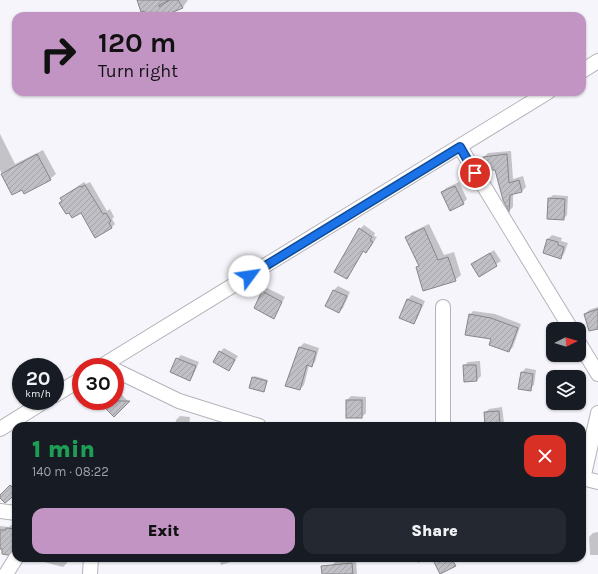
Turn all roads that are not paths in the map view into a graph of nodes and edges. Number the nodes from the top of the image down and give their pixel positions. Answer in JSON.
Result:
{"nodes":[{"id":1,"x":598,"y":61,"type":"edge"},
{"id":2,"x":586,"y":68,"type":"edge"},
{"id":3,"x":542,"y":96,"type":"edge"},
{"id":4,"x":460,"y":147,"type":"junction"},
{"id":5,"x":442,"y":307,"type":"dead end"},
{"id":6,"x":567,"y":322,"type":"edge"},
{"id":7,"x":586,"y":354,"type":"edge"},
{"id":8,"x":121,"y":358,"type":"edge"},
{"id":9,"x":598,"y":374,"type":"edge"},
{"id":10,"x":124,"y":375,"type":"edge"},
{"id":11,"x":31,"y":410,"type":"edge"},
{"id":12,"x":598,"y":412,"type":"edge"},
{"id":13,"x":247,"y":422,"type":"edge"},
{"id":14,"x":443,"y":422,"type":"edge"},
{"id":15,"x":0,"y":429,"type":"edge"},
{"id":16,"x":586,"y":465,"type":"edge"},
{"id":17,"x":586,"y":479,"type":"edge"},
{"id":18,"x":598,"y":482,"type":"edge"},
{"id":19,"x":0,"y":511,"type":"edge"},
{"id":20,"x":12,"y":512,"type":"edge"},
{"id":21,"x":14,"y":562,"type":"edge"},
{"id":22,"x":91,"y":562,"type":"edge"},
{"id":23,"x":6,"y":574,"type":"edge"},
{"id":24,"x":90,"y":574,"type":"edge"}],
"edges":[{"from":1,"to":2,"type":"street"},
{"from":3,"to":4,"type":"street"},
{"from":4,"to":6,"type":"street"},
{"from":4,"to":8,"type":"street"},
{"from":5,"to":14,"type":"street"},
{"from":7,"to":9,"type":"street"},
{"from":10,"to":13,"type":"street"},
{"from":11,"to":15,"type":"street"},
{"from":12,"to":16,"type":"street"},
{"from":17,"to":18,"type":"street"},
{"from":19,"to":20,"type":"street"},
{"from":21,"to":23,"type":"street"},
{"from":22,"to":24,"type":"street"}]}
